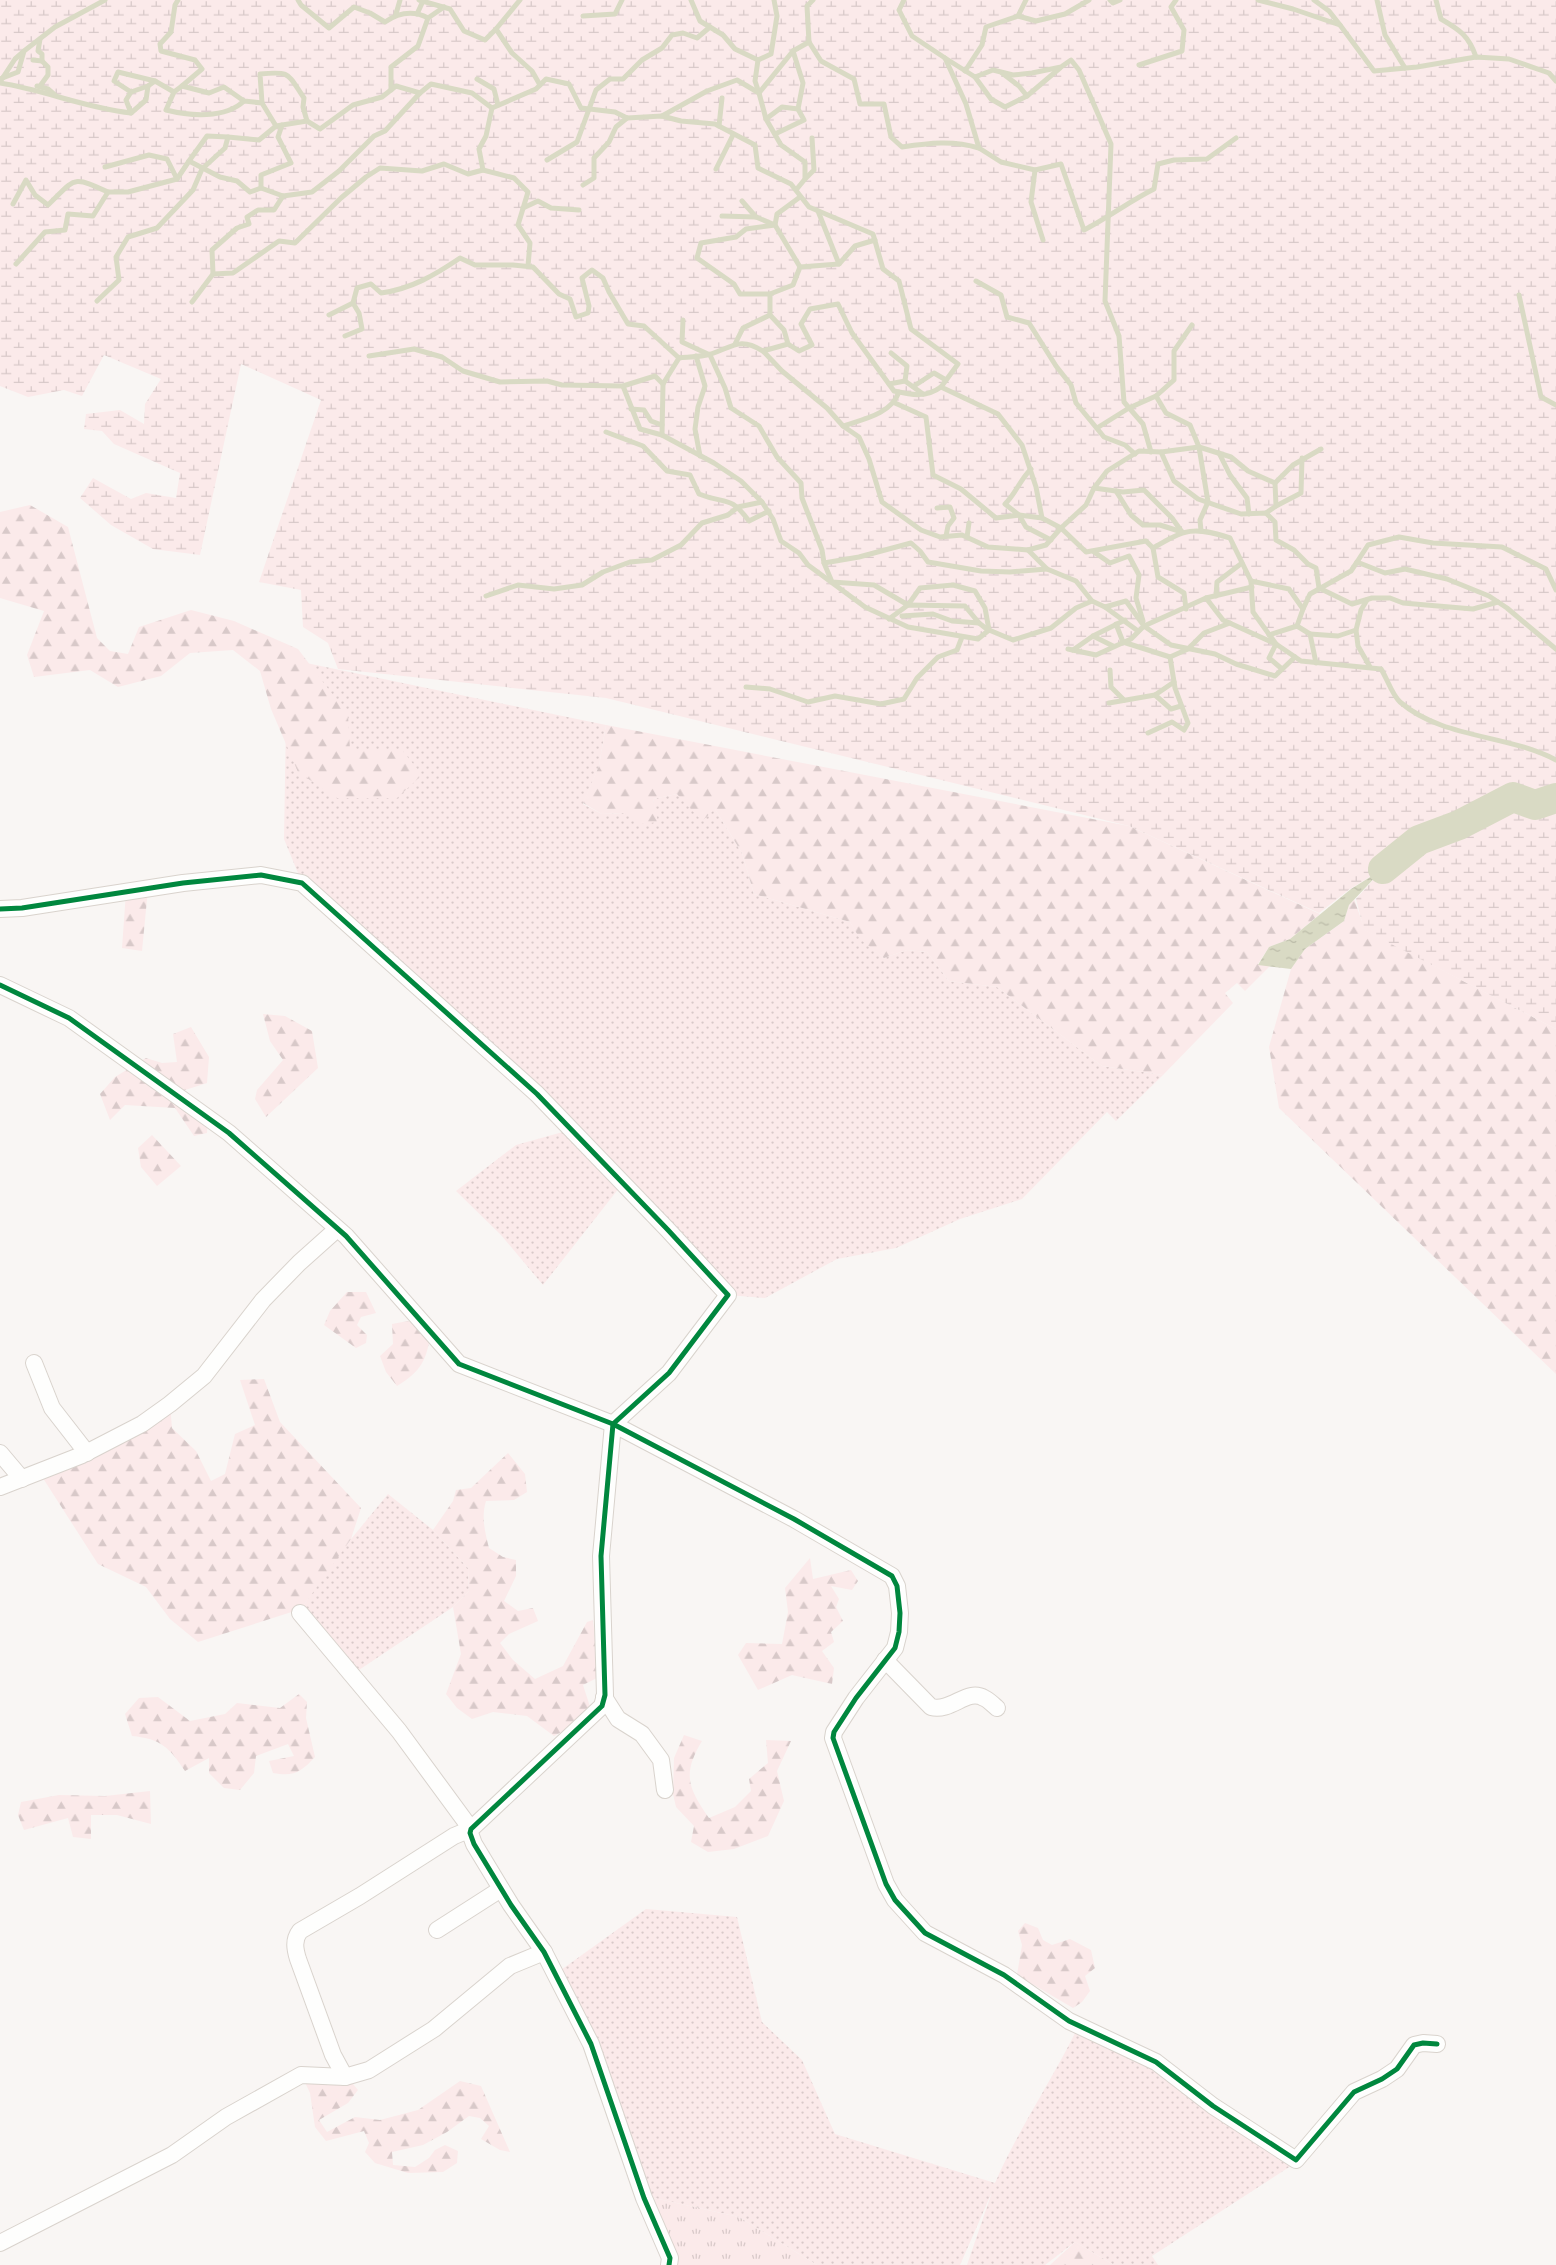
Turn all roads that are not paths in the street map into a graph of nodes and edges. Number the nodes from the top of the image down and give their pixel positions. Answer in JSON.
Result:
{"nodes":[{"id":1,"x":0,"y":908,"type":"edge"},
{"id":2,"x":0,"y":985,"type":"edge"},
{"id":3,"x":337,"y":1229,"type":"junction"},
{"id":4,"x":34,"y":1363,"type":"dead end"},
{"id":5,"x":613,"y":1424,"type":"junction"},
{"id":6,"x":0,"y":1453,"type":"edge"},
{"id":7,"x":87,"y":1453,"type":"junction"},
{"id":8,"x":22,"y":1479,"type":"junction"},
{"id":9,"x":0,"y":1487,"type":"edge"},
{"id":10,"x":300,"y":1613,"type":"dead end"},
{"id":11,"x":885,"y":1660,"type":"junction"},
{"id":12,"x":604,"y":1697,"type":"junction"},
{"id":13,"x":997,"y":1708,"type":"dead end"},
{"id":14,"x":665,"y":1790,"type":"dead end"},
{"id":15,"x":471,"y":1829,"type":"junction"},
{"id":16,"x":501,"y":1889,"type":"junction"},
{"id":17,"x":437,"y":1930,"type":"dead end"},
{"id":18,"x":544,"y":1952,"type":"junction"},
{"id":19,"x":1437,"y":2044,"type":"dead end"},
{"id":20,"x":345,"y":2077,"type":"junction"},
{"id":21,"x":0,"y":2244,"type":"edge"},
{"id":22,"x":668,"y":2265,"type":"edge"}],
"edges":[{"from":1,"to":5,"type":"street"},
{"from":2,"to":3,"type":"street"},
{"from":3,"to":5,"type":"street"},
{"from":3,"to":7,"type":"street"},
{"from":4,"to":7,"type":"street"},
{"from":5,"to":11,"type":"street"},
{"from":5,"to":12,"type":"street"},
{"from":6,"to":8,"type":"street"},
{"from":7,"to":8,"type":"street"},
{"from":8,"to":9,"type":"street"},
{"from":10,"to":15,"type":"street"},
{"from":11,"to":13,"type":"street"},
{"from":11,"to":19,"type":"street"},
{"from":12,"to":14,"type":"street"},
{"from":12,"to":15,"type":"street"},
{"from":15,"to":16,"type":"street"},
{"from":15,"to":20,"type":"street"},
{"from":16,"to":17,"type":"street"},
{"from":16,"to":18,"type":"street"},
{"from":18,"to":20,"type":"street"},
{"from":18,"to":22,"type":"street"},
{"from":20,"to":21,"type":"street"}]}
